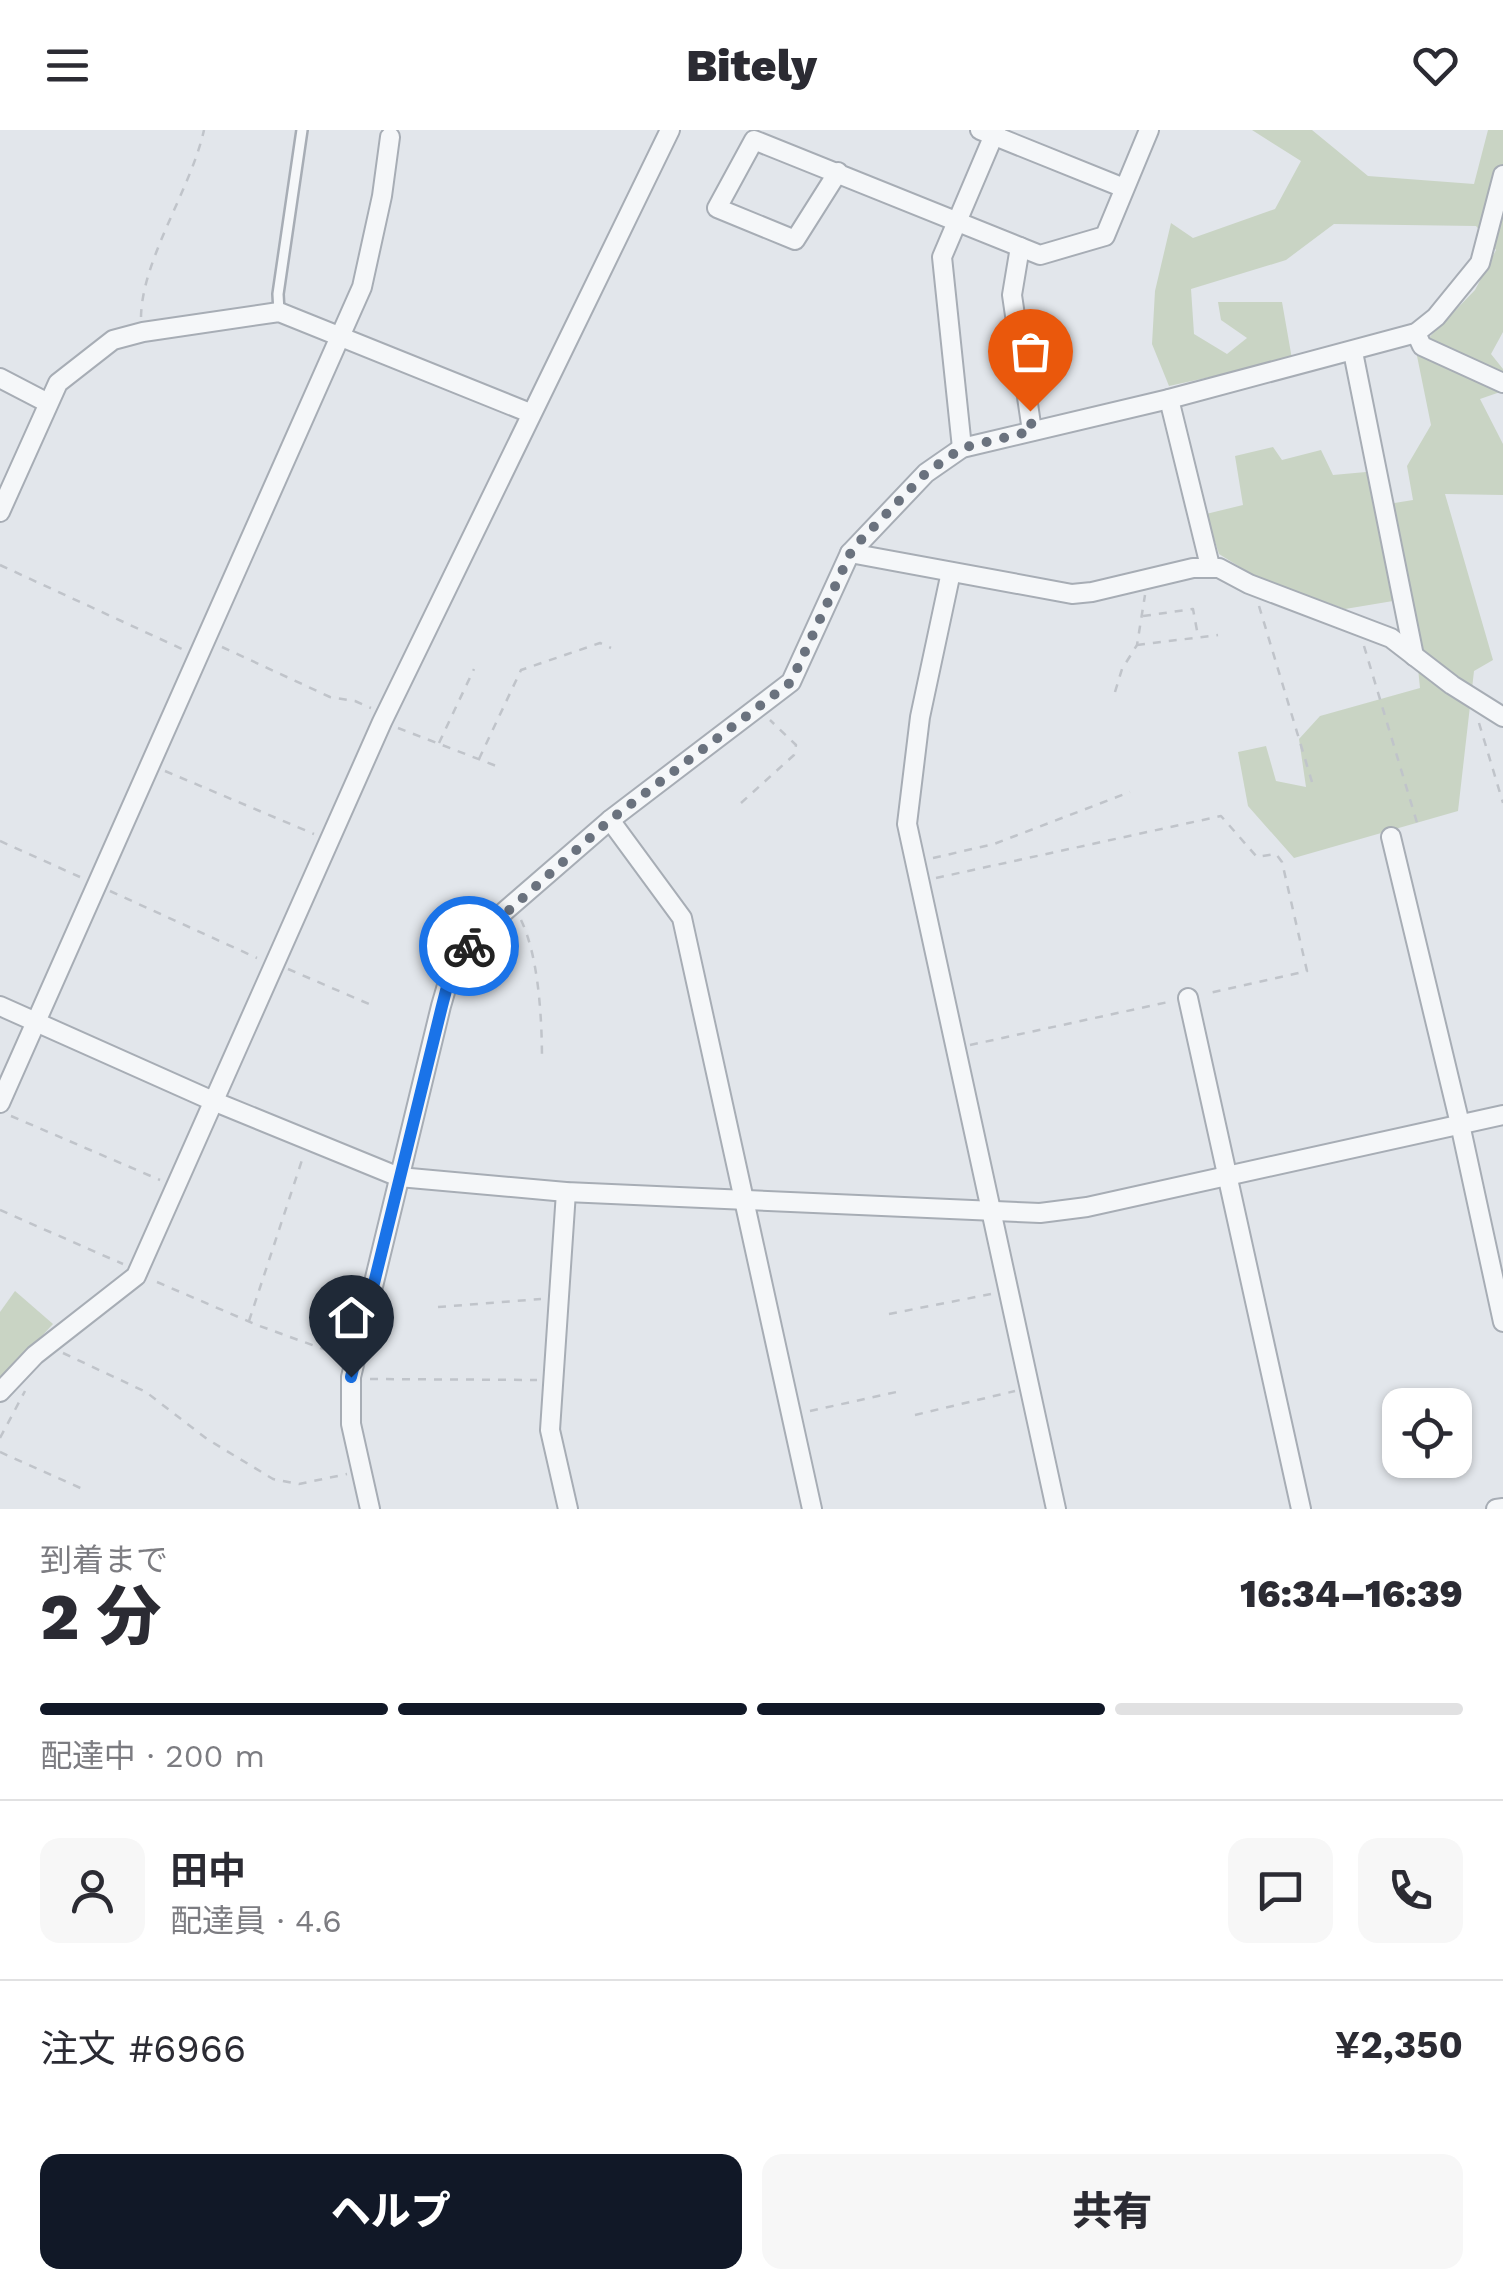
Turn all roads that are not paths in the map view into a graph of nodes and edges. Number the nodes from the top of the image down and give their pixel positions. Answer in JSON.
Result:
{"nodes":[{"id":1,"x":302,"y":130,"type":"edge"},
{"id":2,"x":670,"y":130,"type":"edge"},
{"id":3,"x":1149,"y":130,"type":"edge"},
{"id":4,"x":990,"y":132,"type":"edge"},
{"id":5,"x":390,"y":133,"type":"edge"},
{"id":6,"x":778,"y":138,"type":"edge"},
{"id":7,"x":838,"y":172,"type":"junction"},
{"id":8,"x":1503,"y":175,"type":"edge"},
{"id":9,"x":1124,"y":188,"type":"junction"},
{"id":10,"x":957,"y":222,"type":"junction"},
{"id":11,"x":1020,"y":247,"type":"junction"},
{"id":12,"x":278,"y":312,"type":"junction"},
{"id":13,"x":1416,"y":333,"type":"junction"},
{"id":14,"x":342,"y":337,"type":"junction"},
{"id":15,"x":1353,"y":352,"type":"junction"},
{"id":16,"x":0,"y":378,"type":"edge"},
{"id":17,"x":1503,"y":382,"type":"edge"},
{"id":18,"x":1169,"y":398,"type":"junction"},
{"id":19,"x":48,"y":403,"type":"junction"},
{"id":20,"x":530,"y":414,"type":"junction"},
{"id":21,"x":1032,"y":431,"type":"junction"},
{"id":22,"x":962,"y":448,"type":"junction"},
{"id":23,"x":0,"y":512,"type":"edge"},
{"id":24,"x":850,"y":554,"type":"junction"},
{"id":25,"x":1210,"y":566,"type":"junction"},
{"id":26,"x":951,"y":572,"type":"junction"},
{"id":27,"x":1414,"y":656,"type":"junction"},
{"id":28,"x":1503,"y":717,"type":"edge"},
{"id":29,"x":610,"y":820,"type":"junction"},
{"id":30,"x":1391,"y":837,"type":"dead end"},
{"id":31,"x":1188,"y":998,"type":"road end"},
{"id":32,"x":0,"y":1006,"type":"edge"},
{"id":33,"x":36,"y":1022,"type":"junction"},
{"id":34,"x":213,"y":1101,"type":"junction"},
{"id":35,"x":0,"y":1107,"type":"edge"},
{"id":36,"x":1503,"y":1115,"type":"edge"},
{"id":37,"x":1460,"y":1124,"type":"junction"},
{"id":38,"x":1226,"y":1176,"type":"junction"},
{"id":39,"x":399,"y":1178,"type":"junction"},
{"id":40,"x":566,"y":1192,"type":"junction"},
{"id":41,"x":744,"y":1200,"type":"junction"},
{"id":42,"x":990,"y":1213,"type":"junction"},
{"id":43,"x":1503,"y":1322,"type":"edge"},
{"id":44,"x":0,"y":1392,"type":"edge"},
{"id":45,"x":370,"y":1509,"type":"edge"},
{"id":46,"x":568,"y":1509,"type":"edge"},
{"id":47,"x":812,"y":1509,"type":"edge"},
{"id":48,"x":1056,"y":1509,"type":"edge"},
{"id":49,"x":1301,"y":1509,"type":"edge"}],
"edges":[{"from":1,"to":12,"type":"lane"},
{"from":2,"to":20,"type":"street"},
{"from":3,"to":9,"type":"street"},
{"from":4,"to":9,"type":"street"},
{"from":4,"to":10,"type":"street"},
{"from":5,"to":14,"type":"street"},
{"from":6,"to":7,"type":"street"},
{"from":6,"to":7,"type":"street"},
{"from":7,"to":10,"type":"street"},
{"from":8,"to":13,"type":"street"},
{"from":9,"to":11,"type":"street"},
{"from":10,"to":11,"type":"street"},
{"from":10,"to":22,"type":"street"},
{"from":11,"to":21,"type":"street"},
{"from":12,"to":14,"type":"street"},
{"from":12,"to":19,"type":"street"},
{"from":13,"to":15,"type":"street"},
{"from":13,"to":17,"type":"street"},
{"from":14,"to":20,"type":"street"},
{"from":14,"to":33,"type":"street"},
{"from":15,"to":18,"type":"street"},
{"from":15,"to":27,"type":"street"},
{"from":16,"to":19,"type":"street"},
{"from":18,"to":21,"type":"street"},
{"from":18,"to":25,"type":"street"},
{"from":19,"to":23,"type":"street"},
{"from":20,"to":34,"type":"street"},
{"from":21,"to":22,"type":"street"},
{"from":22,"to":24,"type":"street"},
{"from":24,"to":26,"type":"street"},
{"from":24,"to":29,"type":"street"},
{"from":25,"to":26,"type":"street"},
{"from":25,"to":27,"type":"street"},
{"from":26,"to":42,"type":"street"},
{"from":27,"to":28,"type":"street"},
{"from":29,"to":39,"type":"street"},
{"from":29,"to":41,"type":"street"},
{"from":30,"to":37,"type":"street"},
{"from":31,"to":38,"type":"street"},
{"from":32,"to":33,"type":"street"},
{"from":33,"to":34,"type":"street"},
{"from":33,"to":35,"type":"street"},
{"from":34,"to":39,"type":"street"},
{"from":34,"to":44,"type":"street"},
{"from":36,"to":37,"type":"street"},
{"from":37,"to":38,"type":"street"},
{"from":37,"to":43,"type":"street"},
{"from":38,"to":42,"type":"street"},
{"from":38,"to":49,"type":"street"},
{"from":39,"to":40,"type":"street"},
{"from":39,"to":45,"type":"street"},
{"from":40,"to":41,"type":"street"},
{"from":40,"to":46,"type":"street"},
{"from":41,"to":42,"type":"street"},
{"from":41,"to":47,"type":"street"},
{"from":42,"to":48,"type":"street"}]}
